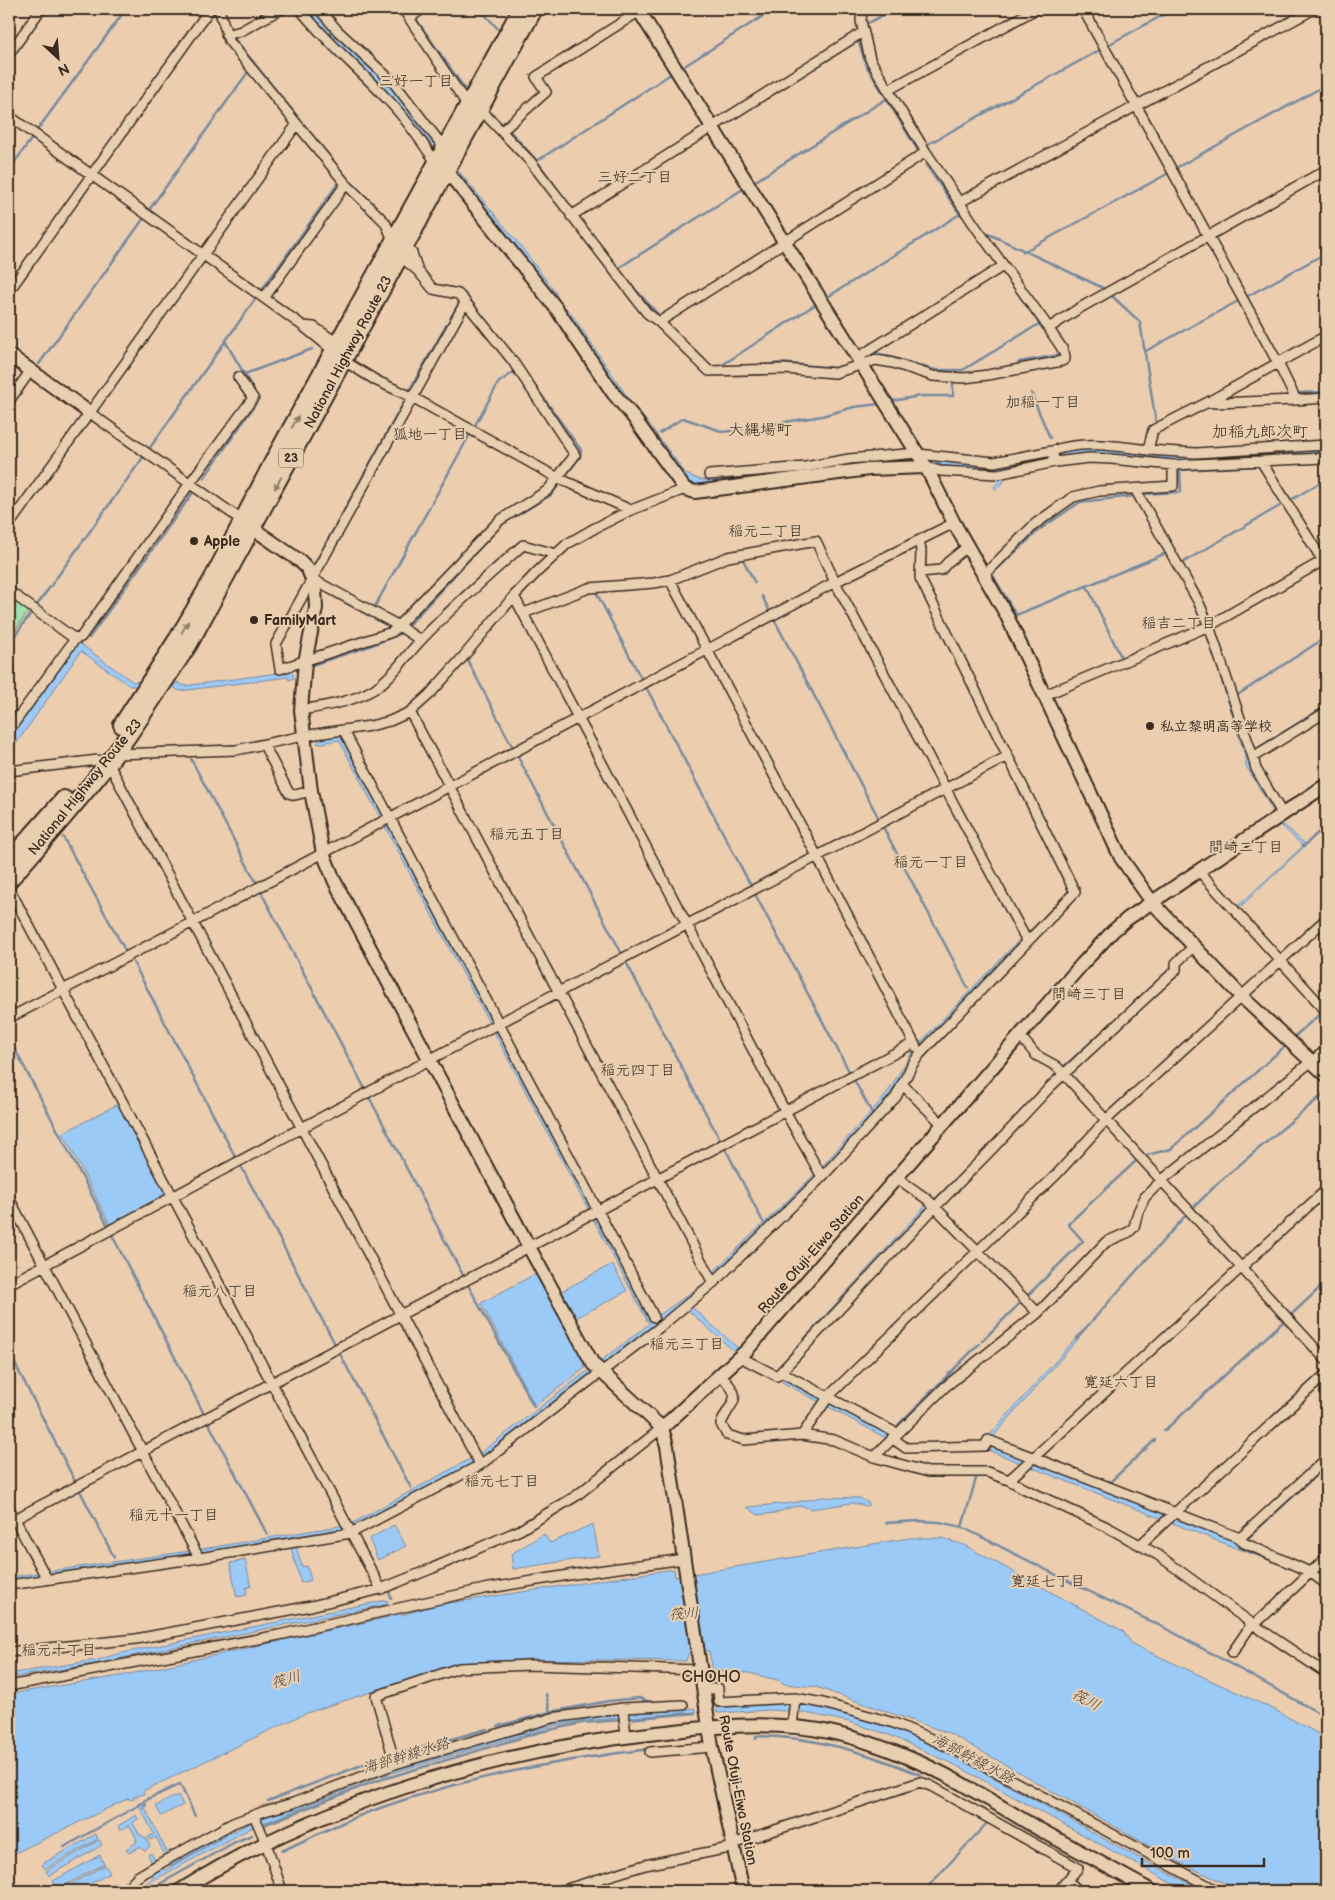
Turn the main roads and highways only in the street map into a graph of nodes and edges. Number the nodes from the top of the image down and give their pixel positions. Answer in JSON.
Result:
{"nodes":[{"id":1,"x":521,"y":9,"type":"edge"},
{"id":2,"x":534,"y":9,"type":"edge"},
{"id":3,"x":474,"y":108,"type":"junction"},
{"id":4,"x":441,"y":168,"type":"junction"},
{"id":5,"x":107,"y":759,"type":"junction"},
{"id":6,"x":9,"y":861,"type":"edge"},
{"id":7,"x":9,"y":880,"type":"edge"}],
"edges":[{"from":1,"to":3,"type":"highway","name":"National Highway Route 23","number":"23"},
{"from":2,"to":3,"type":"highway","name":"National Highway Route 23","number":"23"},
{"from":3,"to":4,"type":"highway","name":"National Highway Route 23","number":"23"},
{"from":3,"to":4,"type":"highway","name":"National Highway Route 23","number":"23"},
{"from":4,"to":5,"type":"highway","name":"National Highway Route 23","number":"23"},
{"from":5,"to":6,"type":"highway","name":"National Highway Route 23","number":"23"},
{"from":5,"to":7,"type":"highway","name":"National Highway Route 23","number":"23"}]}
